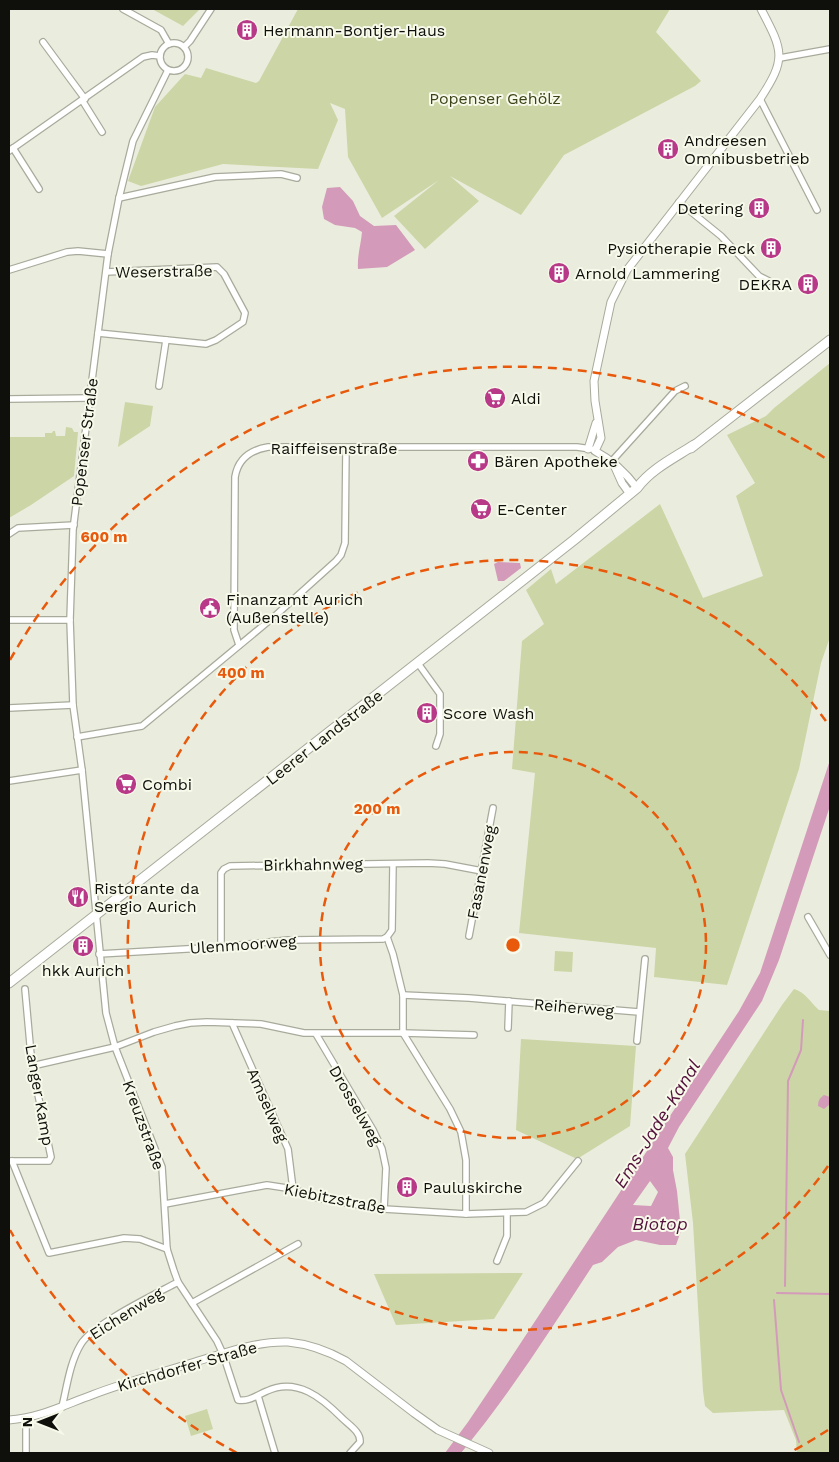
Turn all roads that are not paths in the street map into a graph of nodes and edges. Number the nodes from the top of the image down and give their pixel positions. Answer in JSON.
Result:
{"nodes":[{"id":1,"x":123,"y":9,"type":"edge"},
{"id":2,"x":211,"y":9,"type":"edge"},
{"id":3,"x":761,"y":9,"type":"edge"},
{"id":4,"x":43,"y":42,"type":"dead end"},
{"id":5,"x":169,"y":44,"type":"junction"},
{"id":6,"x":184,"y":47,"type":"junction"},
{"id":7,"x":830,"y":49,"type":"edge"},
{"id":8,"x":160,"y":56,"type":"junction"},
{"id":9,"x":780,"y":58,"type":"junction"},
{"id":10,"x":168,"y":70,"type":"junction"},
{"id":11,"x":84,"y":100,"type":"junction"},
{"id":12,"x":760,"y":100,"type":"junction"},
{"id":13,"x":102,"y":132,"type":"dead end"},
{"id":14,"x":11,"y":149,"type":"edge"},
{"id":15,"x":297,"y":178,"type":"dead end"},
{"id":16,"x":39,"y":189,"type":"dead end"},
{"id":17,"x":119,"y":198,"type":"junction"},
{"id":18,"x":679,"y":202,"type":"junction"},
{"id":19,"x":817,"y":210,"type":"dead end"},
{"id":20,"x":108,"y":254,"type":"junction"},
{"id":21,"x":9,"y":270,"type":"edge"},
{"id":22,"x":106,"y":272,"type":"junction"},
{"id":23,"x":769,"y":280,"type":"dead end"},
{"id":24,"x":98,"y":333,"type":"junction"},
{"id":25,"x":166,"y":340,"type":"junction"},
{"id":26,"x":830,"y":340,"type":"edge"},
{"id":27,"x":159,"y":386,"type":"dead end"},
{"id":28,"x":685,"y":386,"type":"dead end"},
{"id":29,"x":89,"y":398,"type":"junction"},
{"id":30,"x":9,"y":400,"type":"edge"},
{"id":31,"x":346,"y":448,"type":"junction"},
{"id":32,"x":592,"y":450,"type":"junction"},
{"id":33,"x":613,"y":464,"type":"junction"},
{"id":34,"x":634,"y":492,"type":"junction"},
{"id":35,"x":74,"y":525,"type":"junction"},
{"id":36,"x":9,"y":534,"type":"edge"},
{"id":37,"x":9,"y":620,"type":"edge"},
{"id":38,"x":70,"y":620,"type":"junction"},
{"id":39,"x":240,"y":645,"type":"junction"},
{"id":40,"x":417,"y":662,"type":"junction"},
{"id":41,"x":73,"y":705,"type":"junction"},
{"id":42,"x":9,"y":708,"type":"edge"},
{"id":43,"x":77,"y":737,"type":"junction"},
{"id":44,"x":436,"y":746,"type":"dead end"},
{"id":45,"x":82,"y":770,"type":"junction"},
{"id":46,"x":9,"y":781,"type":"edge"},
{"id":47,"x":493,"y":808,"type":"dead end"},
{"id":48,"x":393,"y":864,"type":"junction"},
{"id":49,"x":482,"y":871,"type":"junction"},
{"id":50,"x":96,"y":914,"type":"junction"},
{"id":51,"x":808,"y":917,"type":"dead end"},
{"id":52,"x":469,"y":936,"type":"dead end"},
{"id":53,"x":387,"y":937,"type":"junction"},
{"id":54,"x":221,"y":946,"type":"junction"},
{"id":55,"x":99,"y":954,"type":"junction"},
{"id":56,"x":830,"y":955,"type":"edge"},
{"id":57,"x":645,"y":959,"type":"dead end"},
{"id":58,"x":9,"y":982,"type":"edge"},
{"id":59,"x":25,"y":989,"type":"dead end"},
{"id":60,"x":403,"y":995,"type":"junction"},
{"id":61,"x":509,"y":1001,"type":"junction"},
{"id":62,"x":639,"y":1012,"type":"junction"},
{"id":63,"x":232,"y":1023,"type":"junction"},
{"id":64,"x":508,"y":1028,"type":"dead end"},
{"id":65,"x":403,"y":1032,"type":"junction"},
{"id":66,"x":316,"y":1034,"type":"junction"},
{"id":67,"x":474,"y":1035,"type":"dead end"},
{"id":68,"x":637,"y":1041,"type":"dead end"},
{"id":69,"x":115,"y":1047,"type":"junction"},
{"id":70,"x":32,"y":1066,"type":"junction"},
{"id":71,"x":10,"y":1161,"type":"edge"},
{"id":72,"x":578,"y":1161,"type":"dead end"},
{"id":73,"x":293,"y":1189,"type":"junction"},
{"id":74,"x":165,"y":1204,"type":"junction"},
{"id":75,"x":384,"y":1209,"type":"junction"},
{"id":76,"x":507,"y":1213,"type":"junction"},
{"id":77,"x":466,"y":1214,"type":"junction"},
{"id":78,"x":298,"y":1244,"type":"dead end"},
{"id":79,"x":167,"y":1249,"type":"junction"},
{"id":80,"x":497,"y":1260,"type":"dead end"},
{"id":81,"x":178,"y":1282,"type":"junction"},
{"id":82,"x":192,"y":1303,"type":"junction"},
{"id":83,"x":223,"y":1354,"type":"junction"},
{"id":84,"x":258,"y":1396,"type":"junction"},
{"id":85,"x":62,"y":1407,"type":"junction"},
{"id":86,"x":26,"y":1419,"type":"junction"},
{"id":87,"x":9,"y":1420,"type":"edge"},
{"id":88,"x":487,"y":1452,"type":"edge"},
{"id":89,"x":26,"y":1453,"type":"edge"},
{"id":90,"x":274,"y":1453,"type":"edge"},
{"id":91,"x":350,"y":1453,"type":"edge"}],
"edges":[{"from":1,"to":5,"type":"street"},
{"from":2,"to":6,"type":"street"},
{"from":3,"to":9,"type":"street"},
{"from":4,"to":11,"type":"street"},
{"from":5,"to":6,"type":"street"},
{"from":5,"to":8,"type":"street"},
{"from":6,"to":10,"type":"street"},
{"from":7,"to":9,"type":"street"},
{"from":8,"to":10,"type":"street"},
{"from":8,"to":11,"type":"street"},
{"from":9,"to":12,"type":"street"},
{"from":10,"to":17,"type":"street","name":"Popenser Straße"},
{"from":11,"to":13,"type":"street"},
{"from":11,"to":14,"type":"street"},
{"from":12,"to":18,"type":"street"},
{"from":12,"to":19,"type":"street"},
{"from":14,"to":16,"type":"street"},
{"from":15,"to":17,"type":"street"},
{"from":17,"to":20,"type":"street","name":"Popenser Straße"},
{"from":18,"to":23,"type":"street"},
{"from":18,"to":32,"type":"street"},
{"from":20,"to":21,"type":"street"},
{"from":20,"to":22,"type":"street","name":"Popenser Straße"},
{"from":22,"to":24,"type":"street","name":"Popenser Straße"},
{"from":22,"to":25,"type":"street","name":"Weserstraße"},
{"from":24,"to":25,"type":"street","name":"Weserstraße"},
{"from":24,"to":29,"type":"street","name":"Popenser Straße"},
{"from":25,"to":27,"type":"street"},
{"from":26,"to":34,"type":"main road","name":"Leerer Landstraße"},
{"from":28,"to":33,"type":"street"},
{"from":29,"to":30,"type":"street"},
{"from":29,"to":35,"type":"street","name":"Popenser Straße"},
{"from":31,"to":32,"type":"street","name":"Raiffeisenstraße"},
{"from":31,"to":39,"type":"street"},
{"from":31,"to":39,"type":"street","name":"Raiffeisenstraße"},
{"from":32,"to":33,"type":"street"},
{"from":33,"to":34,"type":"street"},
{"from":34,"to":40,"type":"main road","name":"Leerer Landstraße"},
{"from":35,"to":36,"type":"street"},
{"from":35,"to":38,"type":"street","name":"Popenser Straße"},
{"from":37,"to":38,"type":"street"},
{"from":38,"to":41,"type":"street","name":"Popenser Straße"},
{"from":39,"to":43,"type":"street"},
{"from":40,"to":44,"type":"street"},
{"from":40,"to":50,"type":"main road","name":"Leerer Landstraße"},
{"from":41,"to":42,"type":"street"},
{"from":41,"to":43,"type":"street","name":"Popenser Straße"},
{"from":43,"to":45,"type":"street","name":"Popenser Straße"},
{"from":45,"to":46,"type":"street"},
{"from":45,"to":50,"type":"street","name":"Popenser Straße"},
{"from":47,"to":49,"type":"street","name":"Fasanenweg"},
{"from":48,"to":49,"type":"street","name":"Birkhahnweg"},
{"from":48,"to":53,"type":"street"},
{"from":48,"to":54,"type":"street","name":"Birkhahnweg"},
{"from":49,"to":52,"type":"street","name":"Fasanenweg"},
{"from":50,"to":55,"type":"street","name":"Kreuzstraße"},
{"from":50,"to":58,"type":"main road","name":"Leerer Landstraße"},
{"from":51,"to":56,"type":"street"},
{"from":53,"to":54,"type":"street","name":"Ulenmoorweg"},
{"from":53,"to":60,"type":"street"},
{"from":54,"to":55,"type":"street","name":"Ulenmoorweg"},
{"from":55,"to":69,"type":"street","name":"Kreuzstraße"},
{"from":57,"to":62,"type":"street"},
{"from":59,"to":70,"type":"street","name":"Langer Kamp"},
{"from":60,"to":61,"type":"street","name":"Reiherweg"},
{"from":60,"to":65,"type":"street"},
{"from":61,"to":62,"type":"street","name":"Reiherweg"},
{"from":61,"to":64,"type":"street"},
{"from":62,"to":68,"type":"street"},
{"from":63,"to":66,"type":"street"},
{"from":63,"to":69,"type":"street"},
{"from":63,"to":73,"type":"street","name":"Amselweg"},
{"from":65,"to":66,"type":"street"},
{"from":65,"to":67,"type":"street"},
{"from":65,"to":77,"type":"street"},
{"from":66,"to":75,"type":"street","name":"Drosselweg"},
{"from":69,"to":70,"type":"street"},
{"from":69,"to":74,"type":"street","name":"Kreuzstraße"},
{"from":70,"to":71,"type":"street","name":"Langer Kamp"},
{"from":71,"to":79,"type":"street"},
{"from":72,"to":76,"type":"street","name":"Kiebitzstraße"},
{"from":73,"to":74,"type":"street","name":"Kiebitzstraße"},
{"from":73,"to":75,"type":"street","name":"Kiebitzstraße"},
{"from":74,"to":79,"type":"street","name":"Kreuzstraße"},
{"from":75,"to":77,"type":"street","name":"Kiebitzstraße"},
{"from":76,"to":77,"type":"street","name":"Kiebitzstraße"},
{"from":76,"to":80,"type":"street"},
{"from":78,"to":82,"type":"street"},
{"from":79,"to":81,"type":"street","name":"Kreuzstraße"},
{"from":81,"to":82,"type":"street","name":"Kreuzstraße"},
{"from":81,"to":85,"type":"street","name":"Eichenweg"},
{"from":82,"to":83,"type":"street","name":"Kreuzstraße"},
{"from":83,"to":84,"type":"street","name":"Kreuzstraße"},
{"from":83,"to":85,"type":"street","name":"Kirchdorfer Straße"},
{"from":83,"to":88,"type":"street","name":"Kirchdorfer Straße"},
{"from":84,"to":90,"type":"street"},
{"from":84,"to":91,"type":"street"},
{"from":85,"to":86,"type":"street","name":"Kirchdorfer Straße"},
{"from":86,"to":87,"type":"street","name":"Kirchdorfer Straße"},
{"from":86,"to":89,"type":"street"}]}
